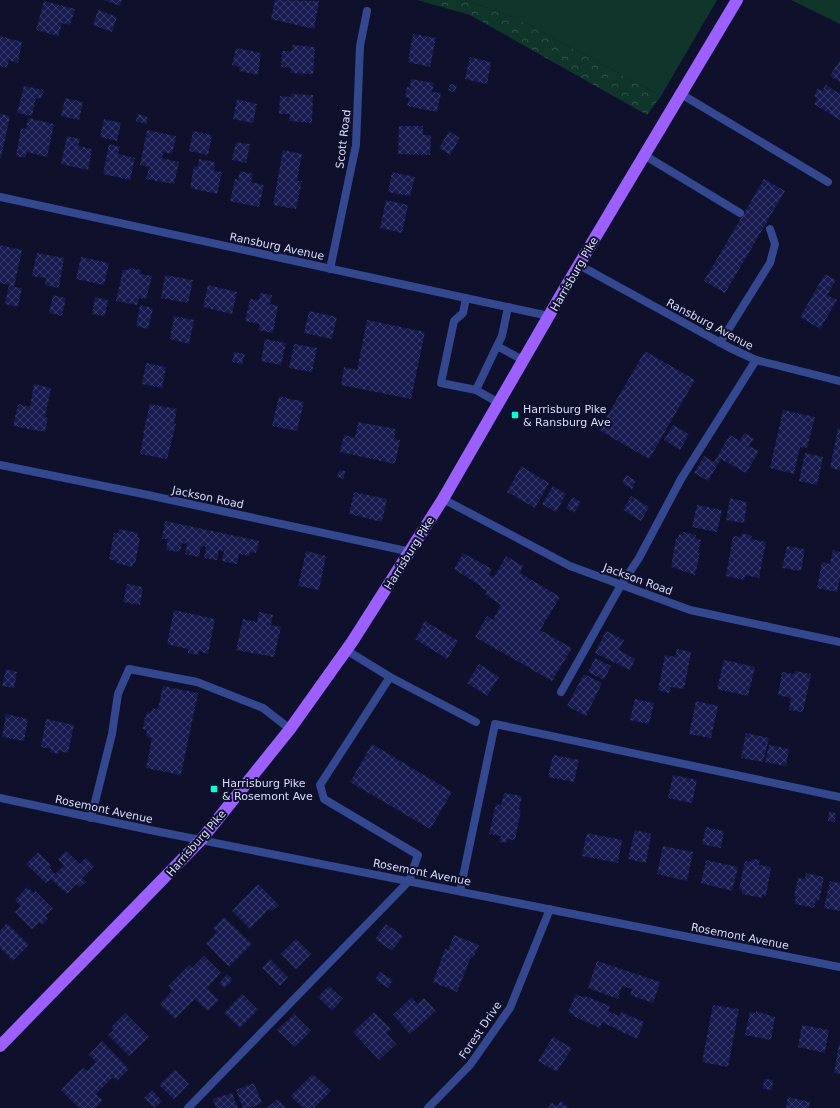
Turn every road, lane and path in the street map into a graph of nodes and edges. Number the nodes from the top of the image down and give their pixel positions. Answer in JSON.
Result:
{"nodes":[{"id":1,"x":737,"y":0,"type":"edge"},
{"id":2,"x":367,"y":11,"type":"dead end"},
{"id":3,"x":681,"y":94,"type":"junction"},
{"id":4,"x":644,"y":155,"type":"junction"},
{"id":5,"x":828,"y":182,"type":"dead end"},
{"id":6,"x":0,"y":197,"type":"edge"},
{"id":7,"x":740,"y":213,"type":"dead end"},
{"id":8,"x":770,"y":229,"type":"dead end"},
{"id":9,"x":579,"y":265,"type":"junction"},
{"id":10,"x":330,"y":269,"type":"junction"},
{"id":11,"x":466,"y":298,"type":"junction"},
{"id":12,"x":508,"y":307,"type":"junction"},
{"id":13,"x":549,"y":316,"type":"junction"},
{"id":14,"x":720,"y":343,"type":"junction"},
{"id":15,"x":497,"y":346,"type":"junction"},
{"id":16,"x":524,"y":360,"type":"junction"},
{"id":17,"x":756,"y":360,"type":"junction"},
{"id":18,"x":840,"y":381,"type":"edge"},
{"id":19,"x":476,"y":390,"type":"junction"},
{"id":20,"x":499,"y":403,"type":"junction"},
{"id":21,"x":0,"y":465,"type":"edge"},
{"id":22,"x":443,"y":499,"type":"junction"},
{"id":23,"x":411,"y":552,"type":"junction"},
{"id":24,"x":621,"y":585,"type":"junction"},
{"id":25,"x":840,"y":642,"type":"edge"},
{"id":26,"x":346,"y":650,"type":"junction"},
{"id":27,"x":390,"y":677,"type":"junction"},
{"id":28,"x":561,"y":692,"type":"dead end"},
{"id":29,"x":476,"y":722,"type":"dead end"},
{"id":30,"x":290,"y":729,"type":"junction"},
{"id":31,"x":840,"y":797,"type":"edge"},
{"id":32,"x":0,"y":798,"type":"edge"},
{"id":33,"x":91,"y":818,"type":"junction"},
{"id":34,"x":202,"y":840,"type":"junction"},
{"id":35,"x":409,"y":881,"type":"junction"},
{"id":36,"x":460,"y":891,"type":"junction"},
{"id":37,"x":550,"y":909,"type":"junction"},
{"id":38,"x":840,"y":967,"type":"edge"},
{"id":39,"x":0,"y":1046,"type":"edge"},
{"id":40,"x":188,"y":1108,"type":"edge"},
{"id":41,"x":428,"y":1108,"type":"edge"}],
"edges":[{"from":1,"to":3,"type":"main road","name":"Harrisburg Pike"},
{"from":2,"to":10,"type":"street","name":"Scott Road"},
{"from":3,"to":4,"type":"main road","name":"Harrisburg Pike"},
{"from":3,"to":5,"type":"street"},
{"from":4,"to":7,"type":"street"},
{"from":4,"to":9,"type":"main road","name":"Harrisburg Pike"},
{"from":6,"to":10,"type":"street","name":"Ransburg Avenue"},
{"from":8,"to":14,"type":"street"},
{"from":9,"to":13,"type":"main road","name":"Harrisburg Pike"},
{"from":9,"to":14,"type":"street","name":"Ransburg Avenue"},
{"from":10,"to":11,"type":"street","name":"Ransburg Avenue"},
{"from":11,"to":12,"type":"street","name":"Ransburg Avenue"},
{"from":11,"to":19,"type":"street"},
{"from":12,"to":13,"type":"street","name":"Ransburg Avenue"},
{"from":12,"to":15,"type":"street"},
{"from":13,"to":16,"type":"main road","name":"Harrisburg Pike"},
{"from":14,"to":17,"type":"street","name":"Ransburg Avenue"},
{"from":15,"to":16,"type":"street"},
{"from":15,"to":19,"type":"street"},
{"from":16,"to":20,"type":"main road","name":"Harrisburg Pike"},
{"from":17,"to":18,"type":"street","name":"Ransburg Avenue"},
{"from":17,"to":24,"type":"street"},
{"from":19,"to":20,"type":"street"},
{"from":20,"to":22,"type":"main road","name":"Harrisburg Pike"},
{"from":21,"to":23,"type":"street","name":"Jackson Road"},
{"from":22,"to":23,"type":"main road","name":"Harrisburg Pike"},
{"from":22,"to":24,"type":"street","name":"Jackson Road"},
{"from":23,"to":26,"type":"main road","name":"Harrisburg Pike"},
{"from":24,"to":25,"type":"street","name":"Jackson Road"},
{"from":24,"to":28,"type":"street"},
{"from":26,"to":27,"type":"street"},
{"from":26,"to":30,"type":"main road","name":"Harrisburg Pike"},
{"from":27,"to":29,"type":"street"},
{"from":27,"to":35,"type":"street"},
{"from":30,"to":33,"type":"street"},
{"from":30,"to":34,"type":"main road","name":"Harrisburg Pike"},
{"from":31,"to":36,"type":"street"},
{"from":32,"to":33,"type":"street","name":"Rosemont Avenue"},
{"from":33,"to":34,"type":"street","name":"Rosemont Avenue"},
{"from":34,"to":35,"type":"street","name":"Rosemont Avenue"},
{"from":34,"to":39,"type":"main road","name":"Harrisburg Pike"},
{"from":35,"to":36,"type":"street","name":"Rosemont Avenue"},
{"from":35,"to":40,"type":"street"},
{"from":36,"to":37,"type":"street","name":"Rosemont Avenue"},
{"from":37,"to":38,"type":"street","name":"Rosemont Avenue"},
{"from":37,"to":41,"type":"street","name":"Forest Drive"}]}
